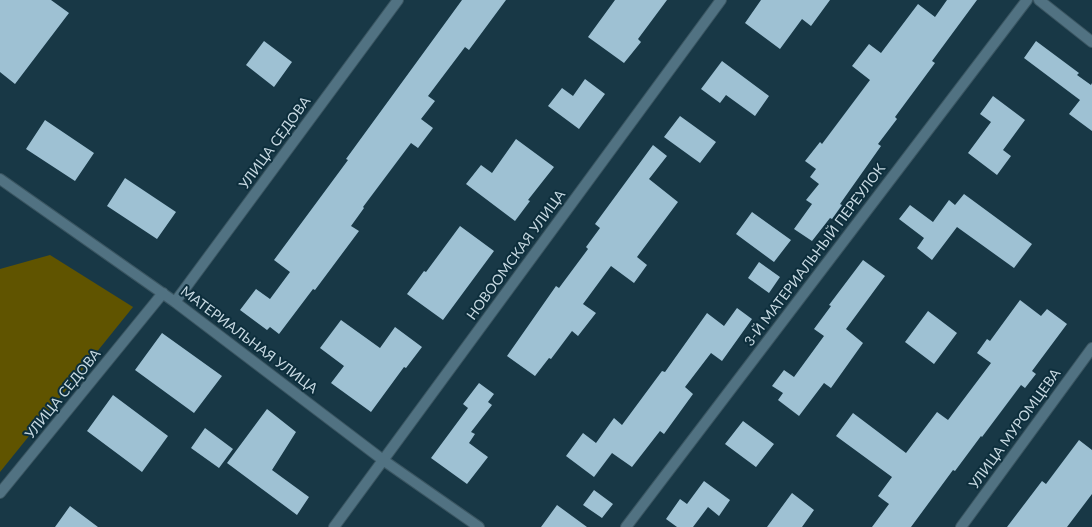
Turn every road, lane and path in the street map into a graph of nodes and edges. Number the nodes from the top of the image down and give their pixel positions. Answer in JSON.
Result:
{"nodes":[{"id":1,"x":398,"y":0,"type":"edge"},
{"id":2,"x":721,"y":0,"type":"edge"},
{"id":3,"x":1027,"y":0,"type":"edge"},
{"id":4,"x":1039,"y":0,"type":"edge"},
{"id":5,"x":1092,"y":42,"type":"edge"},
{"id":6,"x":0,"y":179,"type":"edge"},
{"id":7,"x":163,"y":293,"type":"junction"},
{"id":8,"x":175,"y":302,"type":"junction"},
{"id":9,"x":1092,"y":348,"type":"edge"},
{"id":10,"x":383,"y":460,"type":"junction"},
{"id":11,"x":0,"y":494,"type":"edge"},
{"id":12,"x":334,"y":527,"type":"edge"},
{"id":13,"x":479,"y":527,"type":"edge"},
{"id":14,"x":626,"y":527,"type":"edge"},
{"id":15,"x":960,"y":527,"type":"edge"}],
"edges":[{"from":1,"to":8,"type":"street","name":"УЛИЦА СЕДОВА"},
{"from":2,"to":10,"type":"street","name":"НОВООМСКАЯ УЛИЦА"},
{"from":3,"to":14,"type":"street","name":"3-Й МАТЕРИАЛЬНЫЙ ПЕРЕУЛОК"},
{"from":4,"to":5,"type":"street"},
{"from":6,"to":7,"type":"street","name":"МАТЕРИАЛЬНАЯ УЛИЦА"},
{"from":7,"to":8,"type":"street","name":"МАТЕРИАЛЬНАЯ УЛИЦА"},
{"from":7,"to":11,"type":"street","name":"УЛИЦА СЕДОВА"},
{"from":8,"to":10,"type":"street","name":"МАТЕРИАЛЬНАЯ УЛИЦА"},
{"from":9,"to":15,"type":"street","name":"УЛИЦА МУРОМЦЕВА"},
{"from":10,"to":12,"type":"street","name":"НОВООМСКАЯ УЛИЦА"},
{"from":10,"to":13,"type":"street","name":"МАТЕРИАЛЬНАЯ УЛИЦА"}]}
